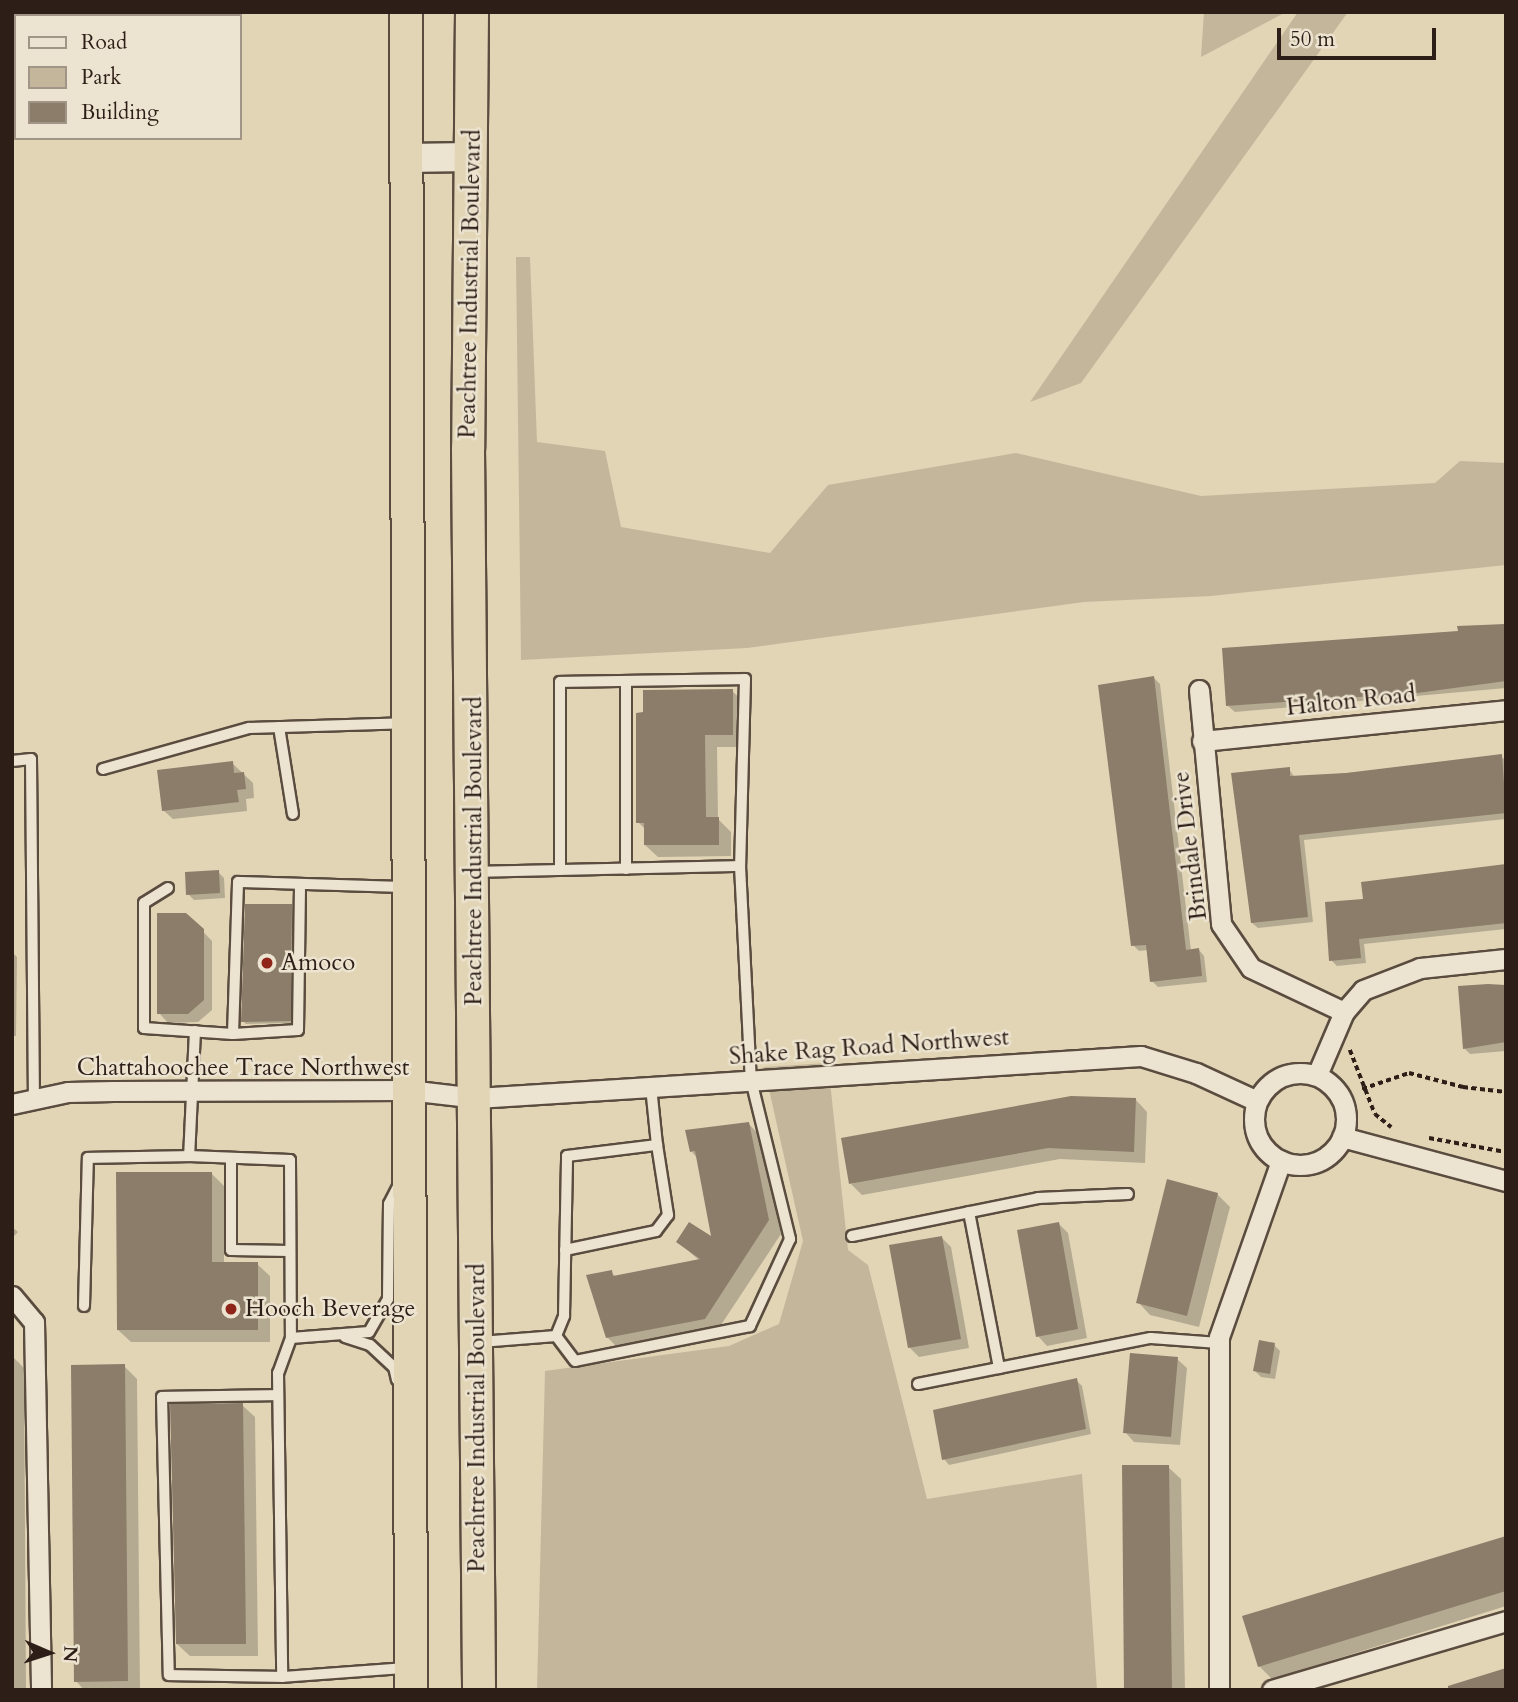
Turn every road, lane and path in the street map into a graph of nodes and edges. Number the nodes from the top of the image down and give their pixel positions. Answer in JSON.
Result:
{"nodes":[{"id":1,"x":406,"y":12,"type":"edge"},
{"id":2,"x":472,"y":12,"type":"edge"},
{"id":3,"x":471,"y":157,"type":"junction"},
{"id":4,"x":405,"y":158,"type":"junction"},
{"id":5,"x":626,"y":681,"type":"junction"},
{"id":6,"x":1199,"y":690,"type":"dead end"},
{"id":7,"x":1506,"y":710,"type":"edge"},
{"id":8,"x":408,"y":723,"type":"junction"},
{"id":9,"x":279,"y":727,"type":"junction"},
{"id":10,"x":1202,"y":741,"type":"junction"},
{"id":11,"x":12,"y":761,"type":"edge"},
{"id":12,"x":103,"y":769,"type":"dead end"},
{"id":13,"x":293,"y":814,"type":"dead end"},
{"id":14,"x":740,"y":866,"type":"junction"},
{"id":15,"x":626,"y":869,"type":"junction"},
{"id":16,"x":560,"y":870,"type":"junction"},
{"id":17,"x":475,"y":872,"type":"junction"},
{"id":18,"x":300,"y":885,"type":"junction"},
{"id":19,"x":410,"y":887,"type":"junction"},
{"id":20,"x":168,"y":888,"type":"dead end"},
{"id":21,"x":1506,"y":959,"type":"edge"},
{"id":22,"x":1344,"y":1012,"type":"junction"},
{"id":23,"x":195,"y":1031,"type":"junction"},
{"id":24,"x":233,"y":1034,"type":"junction"},
{"id":25,"x":1352,"y":1041,"type":"dead end"},
{"id":26,"x":1318,"y":1074,"type":"junction"},
{"id":27,"x":751,"y":1080,"type":"junction"},
{"id":28,"x":651,"y":1087,"type":"junction"},
{"id":29,"x":1363,"y":1089,"type":"junction"},
{"id":30,"x":192,"y":1090,"type":"junction"},
{"id":31,"x":408,"y":1090,"type":"junction"},
{"id":32,"x":1506,"y":1092,"type":"edge"},
{"id":33,"x":476,"y":1098,"type":"junction"},
{"id":34,"x":34,"y":1100,"type":"junction"},
{"id":35,"x":1257,"y":1101,"type":"junction"},
{"id":36,"x":12,"y":1104,"type":"edge"},
{"id":37,"x":1397,"y":1129,"type":"dead end"},
{"id":38,"x":1415,"y":1135,"type":"dead end"},
{"id":39,"x":1342,"y":1137,"type":"junction"},
{"id":40,"x":657,"y":1145,"type":"junction"},
{"id":41,"x":1506,"y":1152,"type":"edge"},
{"id":42,"x":189,"y":1156,"type":"junction"},
{"id":43,"x":231,"y":1158,"type":"junction"},
{"id":44,"x":1281,"y":1161,"type":"junction"},
{"id":45,"x":409,"y":1162,"type":"junction"},
{"id":46,"x":1506,"y":1181,"type":"edge"},
{"id":47,"x":1128,"y":1194,"type":"dead end"},
{"id":48,"x":969,"y":1212,"type":"junction"},
{"id":49,"x":852,"y":1236,"type":"dead end"},
{"id":50,"x":565,"y":1250,"type":"junction"},
{"id":51,"x":290,"y":1251,"type":"junction"},
{"id":52,"x":12,"y":1296,"type":"edge"},
{"id":53,"x":84,"y":1306,"type":"dead end"},
{"id":54,"x":556,"y":1336,"type":"junction"},
{"id":55,"x":344,"y":1337,"type":"junction"},
{"id":56,"x":291,"y":1338,"type":"junction"},
{"id":57,"x":476,"y":1343,"type":"junction"},
{"id":58,"x":1219,"y":1343,"type":"junction"},
{"id":59,"x":999,"y":1368,"type":"junction"},
{"id":60,"x":918,"y":1384,"type":"dead end"},
{"id":61,"x":278,"y":1395,"type":"junction"},
{"id":62,"x":410,"y":1424,"type":"junction"},
{"id":63,"x":1506,"y":1621,"type":"edge"},
{"id":64,"x":282,"y":1677,"type":"junction"},
{"id":65,"x":411,"y":1679,"type":"edge"},
{"id":66,"x":41,"y":1690,"type":"edge"},
{"id":67,"x":479,"y":1690,"type":"edge"},
{"id":68,"x":1219,"y":1690,"type":"edge"},
{"id":69,"x":1272,"y":1690,"type":"edge"}],
"edges":[{"from":1,"to":4,"type":"highway"},
{"from":2,"to":3,"type":"highway","name":"Peachtree Industrial Boulevard"},
{"from":3,"to":4,"type":"main road"},
{"from":3,"to":17,"type":"highway","name":"Peachtree Industrial Boulevard"},
{"from":4,"to":8,"type":"highway"},
{"from":5,"to":14,"type":"lane"},
{"from":5,"to":15,"type":"lane"},
{"from":5,"to":16,"type":"lane"},
{"from":6,"to":10,"type":"street","name":"Brindale Drive"},
{"from":7,"to":10,"type":"street","name":"Halton Road"},
{"from":8,"to":9,"type":"lane"},
{"from":8,"to":19,"type":"highway"},
{"from":9,"to":12,"type":"lane"},
{"from":9,"to":13,"type":"lane"},
{"from":10,"to":22,"type":"street","name":"Brindale Drive"},
{"from":11,"to":34,"type":"lane"},
{"from":14,"to":15,"type":"lane"},
{"from":14,"to":27,"type":"lane"},
{"from":15,"to":16,"type":"lane"},
{"from":16,"to":17,"type":"lane"},
{"from":17,"to":33,"type":"highway","name":"Peachtree Industrial Boulevard"},
{"from":18,"to":19,"type":"lane"},
{"from":18,"to":24,"type":"lane"},
{"from":18,"to":24,"type":"lane"},
{"from":19,"to":31,"type":"highway"},
{"from":20,"to":23,"type":"lane"},
{"from":21,"to":22,"type":"street"},
{"from":22,"to":26,"type":"street"},
{"from":23,"to":24,"type":"lane"},
{"from":23,"to":30,"type":"lane"},
{"from":25,"to":29,"type":"path"},
{"from":26,"to":35,"type":"street"},
{"from":26,"to":39,"type":"street"},
{"from":27,"to":28,"type":"street","name":"Shake Rag Road Northwest"},
{"from":27,"to":35,"type":"street","name":"Shake Rag Road Northwest"},
{"from":27,"to":54,"type":"lane"},
{"from":28,"to":33,"type":"street","name":"Shake Rag Road Northwest"},
{"from":28,"to":40,"type":"lane"},
{"from":29,"to":32,"type":"path"},
{"from":29,"to":37,"type":"path"},
{"from":30,"to":31,"type":"street","name":"Chattahoochee Trace Northwest"},
{"from":30,"to":34,"type":"street","name":"Chattahoochee Trace Northwest"},
{"from":30,"to":42,"type":"lane"},
{"from":31,"to":33,"type":"street","name":"Chattahoochee Trace Northwest"},
{"from":31,"to":45,"type":"highway"},
{"from":33,"to":57,"type":"highway","name":"Peachtree Industrial Boulevard"},
{"from":34,"to":36,"type":"street","name":"Chattahoochee Trace Northwest"},
{"from":35,"to":44,"type":"street"},
{"from":38,"to":41,"type":"path"},
{"from":39,"to":44,"type":"street"},
{"from":39,"to":46,"type":"street"},
{"from":40,"to":50,"type":"lane"},
{"from":40,"to":50,"type":"lane"},
{"from":42,"to":43,"type":"lane"},
{"from":42,"to":53,"type":"lane"},
{"from":43,"to":51,"type":"lane"},
{"from":43,"to":51,"type":"lane"},
{"from":44,"to":58,"type":"street"},
{"from":45,"to":55,"type":"lane"},
{"from":45,"to":62,"type":"highway"},
{"from":47,"to":48,"type":"lane"},
{"from":48,"to":49,"type":"lane"},
{"from":48,"to":59,"type":"lane"},
{"from":50,"to":54,"type":"lane"},
{"from":51,"to":56,"type":"lane"},
{"from":52,"to":66,"type":"street"},
{"from":54,"to":57,"type":"lane"},
{"from":55,"to":56,"type":"lane"},
{"from":55,"to":62,"type":"lane"},
{"from":56,"to":61,"type":"lane"},
{"from":57,"to":67,"type":"highway","name":"Peachtree Industrial Boulevard"},
{"from":58,"to":59,"type":"lane"},
{"from":58,"to":68,"type":"street"},
{"from":59,"to":60,"type":"lane"},
{"from":61,"to":64,"type":"lane"},
{"from":61,"to":64,"type":"lane"},
{"from":62,"to":65,"type":"highway"},
{"from":63,"to":69,"type":"street"},
{"from":64,"to":65,"type":"lane"}]}
